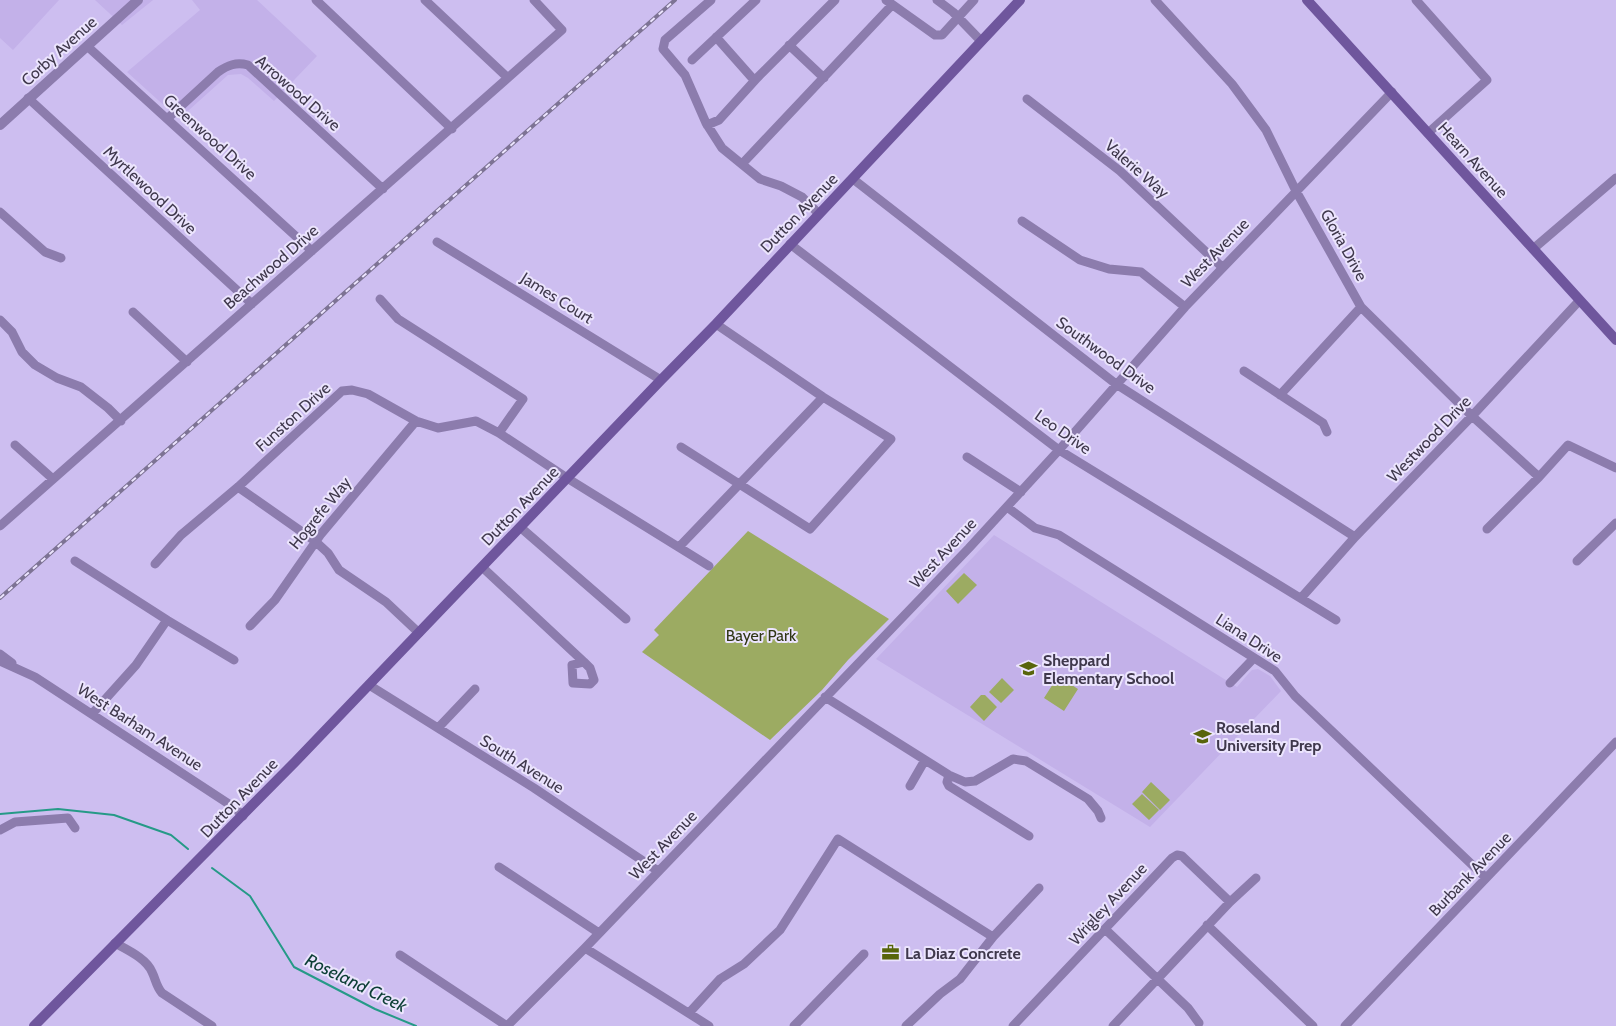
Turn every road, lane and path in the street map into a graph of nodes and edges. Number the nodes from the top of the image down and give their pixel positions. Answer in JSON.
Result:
{"nodes":[{"id":1,"x":138,"y":0,"type":"edge"},
{"id":2,"x":316,"y":0,"type":"edge"},
{"id":3,"x":425,"y":0,"type":"edge"},
{"id":4,"x":534,"y":0,"type":"edge"},
{"id":5,"x":711,"y":0,"type":"edge"},
{"id":6,"x":835,"y":0,"type":"edge"},
{"id":7,"x":937,"y":0,"type":"edge"},
{"id":8,"x":974,"y":0,"type":"edge"},
{"id":9,"x":1020,"y":0,"type":"edge"},
{"id":10,"x":1155,"y":0,"type":"edge"},
{"id":11,"x":1307,"y":0,"type":"edge"},
{"id":12,"x":1416,"y":0,"type":"edge"},
{"id":13,"x":755,"y":1,"type":"edge"},
{"id":14,"x":889,"y":3,"type":"edge"},
{"id":15,"x":958,"y":18,"type":"junction"},
{"id":16,"x":716,"y":37,"type":"junction"},
{"id":17,"x":982,"y":42,"type":"junction"},
{"id":18,"x":789,"y":45,"type":"junction"},
{"id":19,"x":87,"y":46,"type":"junction"},
{"id":20,"x":692,"y":60,"type":"dead end"},
{"id":21,"x":508,"y":78,"type":"junction"},
{"id":22,"x":824,"y":78,"type":"junction"},
{"id":23,"x":754,"y":80,"type":"junction"},
{"id":24,"x":1392,"y":92,"type":"junction"},
{"id":25,"x":28,"y":98,"type":"junction"},
{"id":26,"x":1026,"y":99,"type":"dead end"},
{"id":27,"x":167,"y":118,"type":"junction"},
{"id":28,"x":0,"y":125,"type":"edge"},
{"id":29,"x":708,"y":125,"type":"junction"},
{"id":30,"x":452,"y":129,"type":"junction"},
{"id":31,"x":1428,"y":133,"type":"junction"},
{"id":32,"x":742,"y":164,"type":"junction"},
{"id":33,"x":1616,"y":178,"type":"edge"},
{"id":34,"x":853,"y":179,"type":"junction"},
{"id":35,"x":383,"y":188,"type":"junction"},
{"id":36,"x":1296,"y":191,"type":"junction"},
{"id":37,"x":0,"y":212,"type":"edge"},
{"id":38,"x":819,"y":214,"type":"junction"},
{"id":39,"x":1022,"y":221,"type":"dead end"},
{"id":40,"x":437,"y":242,"type":"dead end"},
{"id":41,"x":790,"y":244,"type":"junction"},
{"id":42,"x":1533,"y":249,"type":"junction"},
{"id":43,"x":312,"y":251,"type":"junction"},
{"id":44,"x":61,"y":258,"type":"dead end"},
{"id":45,"x":1222,"y":267,"type":"junction"},
{"id":46,"x":380,"y":299,"type":"dead end"},
{"id":47,"x":1579,"y":300,"type":"junction"},
{"id":48,"x":252,"y":304,"type":"junction"},
{"id":49,"x":1361,"y":306,"type":"junction"},
{"id":50,"x":1185,"y":307,"type":"junction"},
{"id":51,"x":133,"y":312,"type":"dead end"},
{"id":52,"x":0,"y":320,"type":"edge"},
{"id":53,"x":716,"y":324,"type":"junction"},
{"id":54,"x":1616,"y":340,"type":"edge"},
{"id":55,"x":187,"y":362,"type":"junction"},
{"id":56,"x":1244,"y":371,"type":"dead end"},
{"id":57,"x":661,"y":380,"type":"junction"},
{"id":58,"x":1116,"y":384,"type":"junction"},
{"id":59,"x":1280,"y":395,"type":"junction"},
{"id":60,"x":823,"y":397,"type":"junction"},
{"id":61,"x":1472,"y":416,"type":"junction"},
{"id":62,"x":121,"y":421,"type":"junction"},
{"id":63,"x":416,"y":421,"type":"junction"},
{"id":64,"x":1327,"y":432,"type":"dead end"},
{"id":65,"x":499,"y":433,"type":"junction"},
{"id":66,"x":15,"y":445,"type":"dead end"},
{"id":67,"x":681,"y":448,"type":"dead end"},
{"id":68,"x":1059,"y":450,"type":"junction"},
{"id":69,"x":967,"y":457,"type":"dead end"},
{"id":70,"x":1616,"y":468,"type":"edge"},
{"id":71,"x":1539,"y":477,"type":"junction"},
{"id":72,"x":567,"y":478,"type":"junction"},
{"id":73,"x":53,"y":479,"type":"junction"},
{"id":74,"x":739,"y":485,"type":"junction"},
{"id":75,"x":238,"y":487,"type":"junction"},
{"id":76,"x":1021,"y":492,"type":"junction"},
{"id":77,"x":1007,"y":507,"type":"junction"},
{"id":78,"x":1616,"y":523,"type":"edge"},
{"id":79,"x":0,"y":526,"type":"edge"},
{"id":80,"x":520,"y":527,"type":"junction"},
{"id":81,"x":1487,"y":529,"type":"dead end"},
{"id":82,"x":1355,"y":537,"type":"junction"},
{"id":83,"x":315,"y":541,"type":"junction"},
{"id":84,"x":679,"y":547,"type":"junction"},
{"id":85,"x":75,"y":561,"type":"dead end"},
{"id":86,"x":1577,"y":561,"type":"dead end"},
{"id":87,"x":154,"y":564,"type":"dead end"},
{"id":88,"x":709,"y":566,"type":"dead end"},
{"id":89,"x":482,"y":567,"type":"junction"},
{"id":90,"x":1301,"y":598,"type":"junction"},
{"id":91,"x":626,"y":619,"type":"dead end"},
{"id":92,"x":167,"y":620,"type":"junction"},
{"id":93,"x":1336,"y":620,"type":"dead end"},
{"id":94,"x":250,"y":626,"type":"dead end"},
{"id":95,"x":419,"y":633,"type":"junction"},
{"id":96,"x":0,"y":654,"type":"edge"},
{"id":97,"x":1254,"y":658,"type":"junction"},
{"id":98,"x":234,"y":660,"type":"dead end"},
{"id":99,"x":0,"y":661,"type":"edge"},
{"id":100,"x":584,"y":662,"type":"dead end"},
{"id":101,"x":18,"y":668,"type":"junction"},
{"id":102,"x":1230,"y":683,"type":"dead end"},
{"id":103,"x":370,"y":685,"type":"junction"},
{"id":104,"x":475,"y":689,"type":"dead end"},
{"id":105,"x":825,"y":697,"type":"junction"},
{"id":106,"x":92,"y":714,"type":"junction"},
{"id":107,"x":438,"y":728,"type":"junction"},
{"id":108,"x":1616,"y":742,"type":"edge"},
{"id":109,"x":925,"y":760,"type":"junction"},
{"id":110,"x":949,"y":775,"type":"junction"},
{"id":111,"x":910,"y":786,"type":"dead end"},
{"id":112,"x":243,"y":816,"type":"junction"},
{"id":113,"x":1101,"y":818,"type":"dead end"},
{"id":114,"x":75,"y":828,"type":"dead end"},
{"id":115,"x":0,"y":830,"type":"edge"},
{"id":116,"x":1029,"y":836,"type":"dead end"},
{"id":117,"x":499,"y":867,"type":"dead end"},
{"id":118,"x":658,"y":871,"type":"junction"},
{"id":119,"x":1256,"y":878,"type":"dead end"},
{"id":120,"x":1486,"y":878,"type":"junction"},
{"id":121,"x":1039,"y":888,"type":"dead end"},
{"id":122,"x":1230,"y":902,"type":"junction"},
{"id":123,"x":1208,"y":926,"type":"junction"},
{"id":124,"x":1106,"y":929,"type":"junction"},
{"id":125,"x":599,"y":933,"type":"junction"},
{"id":126,"x":993,"y":937,"type":"junction"},
{"id":127,"x":115,"y":942,"type":"junction"},
{"id":128,"x":585,"y":948,"type":"junction"},
{"id":129,"x":864,"y":954,"type":"dead end"},
{"id":130,"x":400,"y":955,"type":"dead end"},
{"id":131,"x":1158,"y":978,"type":"junction"},
{"id":132,"x":689,"y":1013,"type":"junction"},
{"id":133,"x":1199,"y":1023,"type":"dead end"},
{"id":134,"x":34,"y":1026,"type":"edge"},
{"id":135,"x":212,"y":1026,"type":"edge"},
{"id":136,"x":507,"y":1026,"type":"edge"},
{"id":137,"x":709,"y":1026,"type":"edge"},
{"id":138,"x":794,"y":1026,"type":"edge"},
{"id":139,"x":906,"y":1026,"type":"edge"},
{"id":140,"x":1014,"y":1026,"type":"edge"},
{"id":141,"x":1113,"y":1026,"type":"edge"},
{"id":142,"x":1313,"y":1026,"type":"edge"},
{"id":143,"x":1345,"y":1026,"type":"edge"}],
"edges":[{"from":1,"to":19,"type":"street","name":"Corby Avenue"},
{"from":2,"to":30,"type":"street"},
{"from":3,"to":21,"type":"street"},
{"from":4,"to":21,"type":"street","name":"Beachwood Drive"},
{"from":5,"to":29,"type":"street"},
{"from":6,"to":18,"type":"street"},
{"from":7,"to":15,"type":"street"},
{"from":8,"to":15,"type":"street"},
{"from":9,"to":17,"type":"main road","name":"Dutton Avenue"},
{"from":10,"to":36,"type":"street","name":"Gloria Drive"},
{"from":11,"to":24,"type":"main road","name":"Hearn Avenue"},
{"from":12,"to":31,"type":"street"},
{"from":13,"to":16,"type":"street"},
{"from":14,"to":15,"type":"street"},
{"from":14,"to":22,"type":"street"},
{"from":15,"to":17,"type":"street"},
{"from":16,"to":20,"type":"street"},
{"from":16,"to":23,"type":"street"},
{"from":17,"to":34,"type":"main road","name":"Dutton Avenue"},
{"from":18,"to":22,"type":"street"},
{"from":18,"to":23,"type":"street"},
{"from":19,"to":25,"type":"street","name":"Corby Avenue"},
{"from":19,"to":27,"type":"street","name":"Greenwood Drive"},
{"from":21,"to":30,"type":"street","name":"Beachwood Drive"},
{"from":22,"to":32,"type":"street"},
{"from":23,"to":29,"type":"street"},
{"from":24,"to":31,"type":"main road","name":"Hearn Avenue"},
{"from":24,"to":36,"type":"street","name":"West Avenue"},
{"from":25,"to":28,"type":"street","name":"Corby Avenue"},
{"from":25,"to":48,"type":"street","name":"Myrtlewood Drive"},
{"from":26,"to":45,"type":"street","name":"Valerie Way"},
{"from":27,"to":35,"type":"street","name":"Arrowood Drive"},
{"from":27,"to":43,"type":"street","name":"Greenwood Drive"},
{"from":29,"to":32,"type":"street"},
{"from":30,"to":35,"type":"street","name":"Beachwood Drive"},
{"from":31,"to":42,"type":"main road","name":"Hearn Avenue"},
{"from":32,"to":38,"type":"street"},
{"from":33,"to":42,"type":"street"},
{"from":34,"to":38,"type":"main road","name":"Dutton Avenue"},
{"from":34,"to":58,"type":"street","name":"Southwood Drive"},
{"from":35,"to":43,"type":"street","name":"Beachwood Drive"},
{"from":36,"to":45,"type":"street","name":"West Avenue"},
{"from":36,"to":49,"type":"street","name":"Gloria Drive"},
{"from":37,"to":44,"type":"street"},
{"from":38,"to":41,"type":"main road","name":"Dutton Avenue"},
{"from":39,"to":50,"type":"street"},
{"from":40,"to":57,"type":"street","name":"James Court"},
{"from":41,"to":53,"type":"main road","name":"Dutton Avenue"},
{"from":41,"to":68,"type":"street","name":"Leo Drive"},
{"from":42,"to":47,"type":"main road","name":"Hearn Avenue"},
{"from":43,"to":48,"type":"street","name":"Beachwood Drive"},
{"from":45,"to":50,"type":"street","name":"West Avenue"},
{"from":46,"to":65,"type":"street"},
{"from":47,"to":54,"type":"main road","name":"Hearn Avenue"},
{"from":47,"to":61,"type":"street","name":"Westwood Drive"},
{"from":48,"to":55,"type":"street","name":"Beachwood Drive"},
{"from":49,"to":59,"type":"street"},
{"from":49,"to":61,"type":"street","name":"Gloria Drive"},
{"from":50,"to":58,"type":"street","name":"West Avenue"},
{"from":51,"to":55,"type":"street"},
{"from":52,"to":62,"type":"street"},
{"from":53,"to":57,"type":"main road","name":"Dutton Avenue"},
{"from":53,"to":60,"type":"street"},
{"from":55,"to":62,"type":"street","name":"Beachwood Drive"},
{"from":56,"to":59,"type":"street"},
{"from":57,"to":72,"type":"main road","name":"Dutton Avenue"},
{"from":58,"to":68,"type":"street","name":"West Avenue"},
{"from":58,"to":82,"type":"street","name":"Southwood Drive"},
{"from":59,"to":64,"type":"street"},
{"from":60,"to":74,"type":"street"},
{"from":60,"to":74,"type":"street"},
{"from":61,"to":71,"type":"street","name":"Gloria Drive"},
{"from":61,"to":82,"type":"street","name":"Westwood Drive"},
{"from":62,"to":73,"type":"street","name":"Beachwood Drive"},
{"from":63,"to":65,"type":"street","name":"Funston Drive"},
{"from":63,"to":75,"type":"street","name":"Funston Drive"},
{"from":63,"to":83,"type":"street","name":"Hogrefe Way"},
{"from":65,"to":72,"type":"street","name":"Funston Drive"},
{"from":66,"to":73,"type":"street"},
{"from":67,"to":74,"type":"street"},
{"from":68,"to":76,"type":"street","name":"West Avenue"},
{"from":68,"to":90,"type":"street","name":"Leo Drive"},
{"from":69,"to":76,"type":"street"},
{"from":70,"to":71,"type":"street"},
{"from":71,"to":81,"type":"street"},
{"from":72,"to":80,"type":"main road","name":"Dutton Avenue"},
{"from":72,"to":84,"type":"street","name":"Funston Drive"},
{"from":73,"to":79,"type":"street","name":"Beachwood Drive"},
{"from":74,"to":84,"type":"street"},
{"from":75,"to":83,"type":"street"},
{"from":75,"to":87,"type":"street","name":"Funston Drive"},
{"from":76,"to":77,"type":"street","name":"West Avenue"},
{"from":77,"to":97,"type":"street","name":"Liana Drive"},
{"from":77,"to":105,"type":"street","name":"West Avenue"},
{"from":78,"to":86,"type":"street"},
{"from":80,"to":89,"type":"main road","name":"Dutton Avenue"},
{"from":80,"to":91,"type":"street"},
{"from":82,"to":90,"type":"street","name":"Westwood Drive"},
{"from":83,"to":94,"type":"street","name":"Hogrefe Way"},
{"from":83,"to":95,"type":"street"},
{"from":84,"to":88,"type":"street","name":"Funston Drive"},
{"from":85,"to":92,"type":"street"},
{"from":89,"to":95,"type":"main road","name":"Dutton Avenue"},
{"from":89,"to":100,"type":"street"},
{"from":90,"to":93,"type":"street","name":"Leo Drive"},
{"from":92,"to":98,"type":"street"},
{"from":92,"to":106,"type":"street"},
{"from":95,"to":103,"type":"main road","name":"Dutton Avenue"},
{"from":96,"to":101,"type":"street","name":"West Barham Avenue"},
{"from":97,"to":102,"type":"street"},
{"from":97,"to":120,"type":"street","name":"Liana Drive"},
{"from":99,"to":101,"type":"street","name":"West Barham Avenue"},
{"from":101,"to":106,"type":"street","name":"West Barham Avenue"},
{"from":103,"to":107,"type":"street","name":"South Avenue"},
{"from":103,"to":112,"type":"main road","name":"Dutton Avenue"},
{"from":104,"to":107,"type":"street"},
{"from":105,"to":109,"type":"street"},
{"from":105,"to":118,"type":"street","name":"West Avenue"},
{"from":106,"to":112,"type":"street","name":"West Barham Avenue"},
{"from":107,"to":118,"type":"street","name":"South Avenue"},
{"from":108,"to":120,"type":"street","name":"Burbank Avenue"},
{"from":109,"to":110,"type":"street"},
{"from":109,"to":111,"type":"street"},
{"from":110,"to":113,"type":"street"},
{"from":110,"to":116,"type":"street"},
{"from":112,"to":127,"type":"main road","name":"Dutton Avenue"},
{"from":114,"to":115,"type":"street"},
{"from":117,"to":125,"type":"street"},
{"from":118,"to":125,"type":"street","name":"West Avenue"},
{"from":119,"to":122,"type":"street"},
{"from":120,"to":143,"type":"street","name":"Burbank Avenue"},
{"from":121,"to":126,"type":"street"},
{"from":122,"to":123,"type":"street"},
{"from":122,"to":124,"type":"street","name":"Wrigley Avenue"},
{"from":123,"to":131,"type":"street"},
{"from":123,"to":142,"type":"street"},
{"from":124,"to":131,"type":"street"},
{"from":124,"to":140,"type":"street","name":"Wrigley Avenue"},
{"from":125,"to":128,"type":"street","name":"West Avenue"},
{"from":126,"to":132,"type":"street"},
{"from":126,"to":139,"type":"street"},
{"from":127,"to":134,"type":"main road","name":"Dutton Avenue"},
{"from":127,"to":135,"type":"street"},
{"from":128,"to":132,"type":"street"},
{"from":128,"to":136,"type":"street","name":"West Avenue"},
{"from":129,"to":138,"type":"street"},
{"from":130,"to":136,"type":"street"},
{"from":131,"to":133,"type":"street"},
{"from":131,"to":141,"type":"street"},
{"from":132,"to":137,"type":"street"}]}
